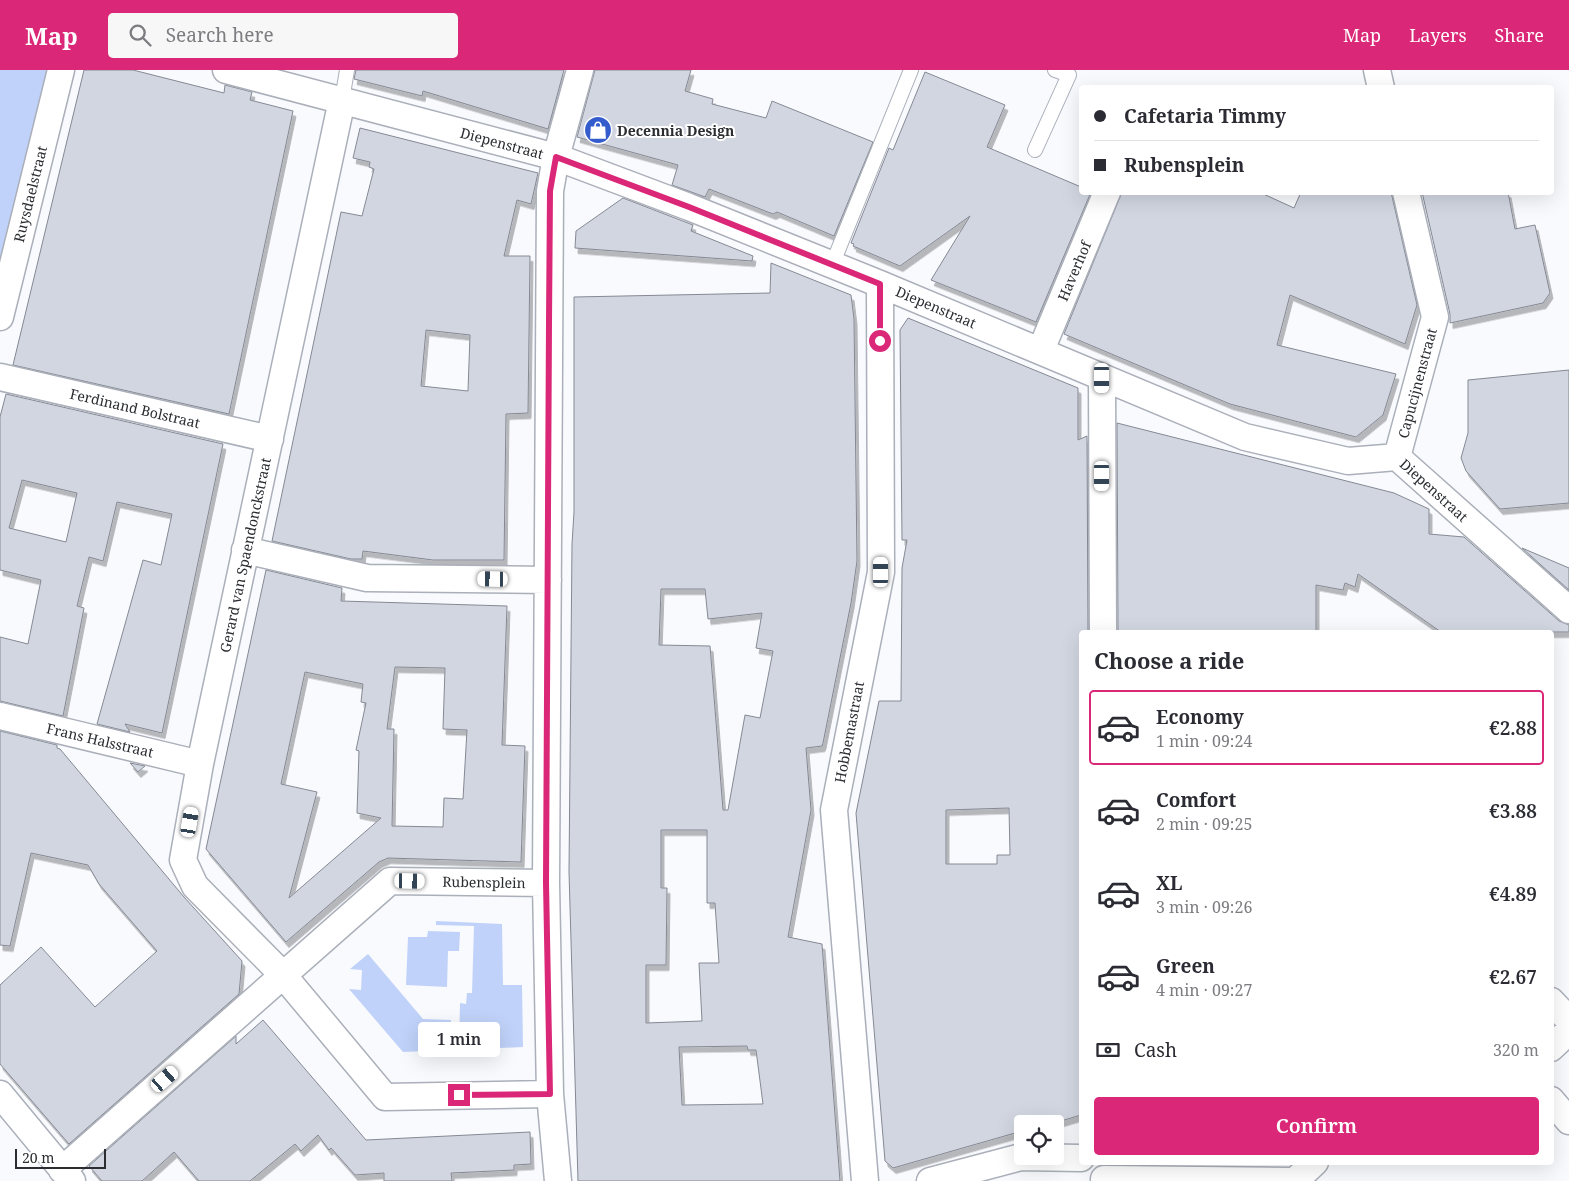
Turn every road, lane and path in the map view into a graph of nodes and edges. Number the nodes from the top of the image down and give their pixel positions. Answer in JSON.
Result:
{"nodes":[{"id":1,"x":61,"y":70,"type":"edge"},
{"id":2,"x":226,"y":70,"type":"edge"},
{"id":3,"x":347,"y":70,"type":"edge"},
{"id":4,"x":580,"y":70,"type":"edge"},
{"id":5,"x":911,"y":70,"type":"edge"},
{"id":6,"x":1055,"y":70,"type":"edge"},
{"id":7,"x":1377,"y":70,"type":"edge"},
{"id":8,"x":1380,"y":85,"type":"edge"},
{"id":9,"x":342,"y":100,"type":"junction"},
{"id":10,"x":1035,"y":150,"type":"dead end"},
{"id":11,"x":556,"y":157,"type":"junction"},
{"id":12,"x":1106,"y":195,"type":"edge"},
{"id":13,"x":1407,"y":195,"type":"edge"},
{"id":14,"x":832,"y":265,"type":"junction"},
{"id":15,"x":880,"y":284,"type":"junction"},
{"id":16,"x":0,"y":317,"type":"edge"},
{"id":17,"x":1041,"y":350,"type":"junction"},
{"id":18,"x":0,"y":377,"type":"edge"},
{"id":19,"x":1102,"y":378,"type":"junction"},
{"id":20,"x":270,"y":438,"type":"junction"},
{"id":21,"x":1397,"y":457,"type":"junction"},
{"id":22,"x":245,"y":550,"type":"junction"},
{"id":23,"x":548,"y":580,"type":"junction"},
{"id":24,"x":1569,"y":610,"type":"edge"},
{"id":25,"x":1103,"y":630,"type":"edge"},
{"id":26,"x":0,"y":716,"type":"edge"},
{"id":27,"x":200,"y":764,"type":"junction"},
{"id":28,"x":546,"y":883,"type":"junction"},
{"id":29,"x":283,"y":975,"type":"junction"},
{"id":30,"x":1554,"y":1004,"type":"edge"},
{"id":31,"x":1569,"y":1020,"type":"edge"},
{"id":32,"x":1569,"y":1031,"type":"edge"},
{"id":33,"x":1554,"y":1045,"type":"edge"},
{"id":34,"x":0,"y":1094,"type":"edge"},
{"id":35,"x":550,"y":1094,"type":"junction"},
{"id":36,"x":1554,"y":1104,"type":"edge"},
{"id":37,"x":1569,"y":1121,"type":"edge"},
{"id":38,"x":1079,"y":1158,"type":"edge"},
{"id":39,"x":1312,"y":1165,"type":"edge"},
{"id":40,"x":1104,"y":1174,"type":"edge"},
{"id":41,"x":67,"y":1176,"type":"edge"},
{"id":42,"x":558,"y":1181,"type":"edge"},
{"id":43,"x":865,"y":1181,"type":"edge"},
{"id":44,"x":930,"y":1181,"type":"edge"},
{"id":45,"x":1295,"y":1181,"type":"edge"}],
"edges":[{"from":1,"to":16,"type":"street","name":"Ruysdaelstraat"},
{"from":2,"to":9,"type":"street","name":"Diepenstraat"},
{"from":3,"to":9,"type":"lane"},
{"from":4,"to":11,"type":"street"},
{"from":5,"to":14,"type":"lane"},
{"from":6,"to":10,"type":"lane"},
{"from":7,"to":8,"type":"street"},
{"from":9,"to":11,"type":"street","name":"Diepenstraat"},
{"from":9,"to":20,"type":"street","name":"Gerard van Spaendonckstraat"},
{"from":11,"to":14,"type":"street","name":"Diepenstraat"},
{"from":11,"to":23,"type":"street"},
{"from":12,"to":17,"type":"street","name":"Haverhof"},
{"from":13,"to":21,"type":"street","name":"Capucijnenstraat"},
{"from":14,"to":15,"type":"street","name":"Diepenstraat"},
{"from":15,"to":17,"type":"street","name":"Diepenstraat"},
{"from":15,"to":43,"type":"street","name":"Hobbemastraat"},
{"from":17,"to":19,"type":"street","name":"Diepenstraat"},
{"from":18,"to":20,"type":"street","name":"Ferdinand Bolstraat"},
{"from":19,"to":21,"type":"street","name":"Diepenstraat"},
{"from":19,"to":25,"type":"street"},
{"from":20,"to":22,"type":"street","name":"Gerard van Spaendonckstraat"},
{"from":21,"to":24,"type":"street","name":"Diepenstraat"},
{"from":22,"to":23,"type":"street"},
{"from":22,"to":27,"type":"street","name":"Gerard van Spaendonckstraat"},
{"from":23,"to":28,"type":"street"},
{"from":26,"to":27,"type":"street","name":"Frans Halsstraat"},
{"from":27,"to":29,"type":"street","name":"Gerard van Spaendonckstraat"},
{"from":28,"to":29,"type":"street","name":"Rubensplein"},
{"from":28,"to":35,"type":"street","name":"Rubensplein"},
{"from":29,"to":35,"type":"street"},
{"from":29,"to":41,"type":"street","name":"Rubensplein"},
{"from":30,"to":31,"type":"street"},
{"from":32,"to":33,"type":"street"},
{"from":34,"to":41,"type":"street"},
{"from":35,"to":42,"type":"street","name":"Rubensplein"},
{"from":36,"to":37,"type":"street"},
{"from":38,"to":44,"type":"street"},
{"from":39,"to":45,"type":"street"},
{"from":40,"to":45,"type":"street"}]}
